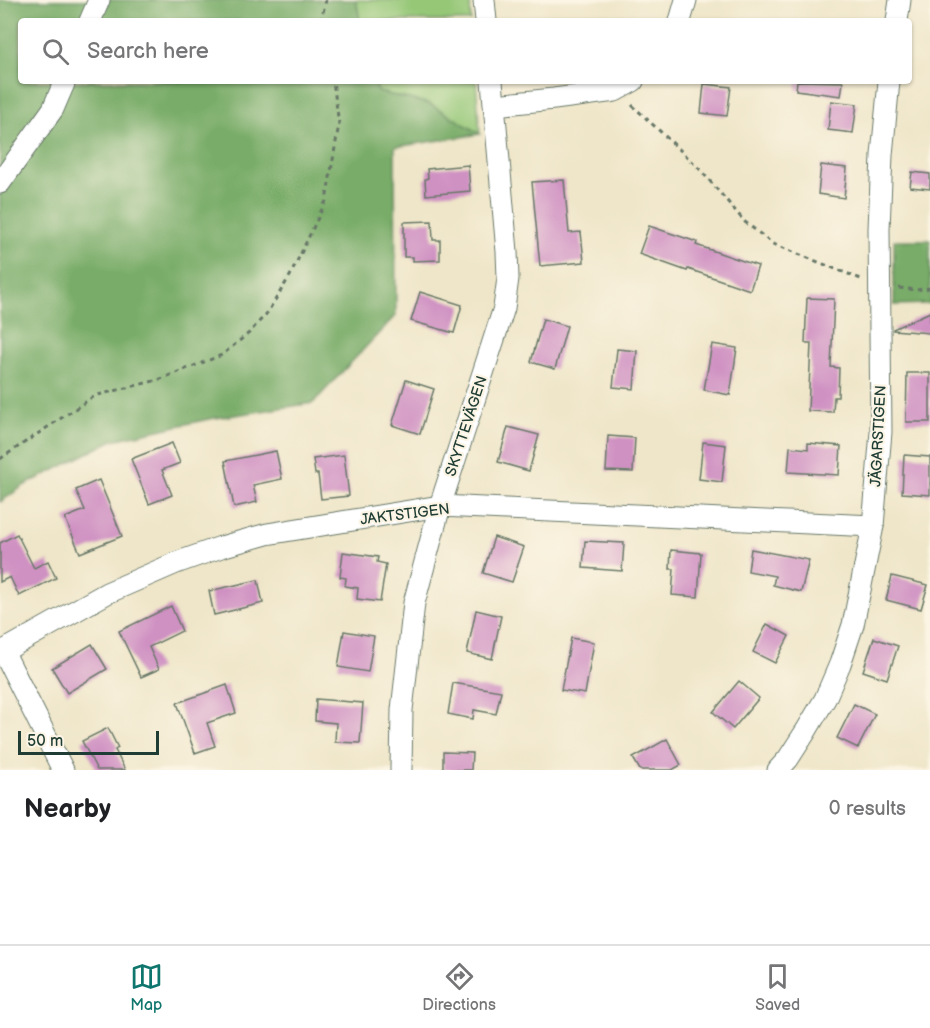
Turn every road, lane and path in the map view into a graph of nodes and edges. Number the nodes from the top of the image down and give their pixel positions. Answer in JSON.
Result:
{"nodes":[{"id":1,"x":99,"y":0,"type":"edge"},
{"id":2,"x":326,"y":0,"type":"edge"},
{"id":3,"x":484,"y":0,"type":"edge"},
{"id":4,"x":686,"y":0,"type":"edge"},
{"id":5,"x":900,"y":0,"type":"edge"},
{"id":6,"x":91,"y":18,"type":"edge"},
{"id":7,"x":322,"y":18,"type":"edge"},
{"id":8,"x":486,"y":18,"type":"edge"},
{"id":9,"x":681,"y":18,"type":"edge"},
{"id":10,"x":897,"y":18,"type":"edge"},
{"id":11,"x":64,"y":84,"type":"edge"},
{"id":12,"x":333,"y":84,"type":"edge"},
{"id":13,"x":492,"y":84,"type":"edge"},
{"id":14,"x":889,"y":84,"type":"edge"},
{"id":15,"x":624,"y":86,"type":"edge"},
{"id":16,"x":495,"y":105,"type":"junction"},
{"id":17,"x":0,"y":183,"type":"edge"},
{"id":18,"x":878,"y":286,"type":"junction"},
{"id":19,"x":930,"y":288,"type":"edge"},
{"id":20,"x":0,"y":459,"type":"edge"},
{"id":21,"x":440,"y":506,"type":"junction"},
{"id":22,"x":873,"y":526,"type":"junction"},
{"id":23,"x":1,"y":652,"type":"edge"},
{"id":24,"x":63,"y":770,"type":"edge"},
{"id":25,"x":401,"y":770,"type":"edge"},
{"id":26,"x":778,"y":770,"type":"edge"}],
"edges":[{"from":1,"to":6,"type":"street"},
{"from":2,"to":7,"type":"path"},
{"from":3,"to":8,"type":"street"},
{"from":4,"to":9,"type":"street"},
{"from":5,"to":10,"type":"street"},
{"from":11,"to":17,"type":"street"},
{"from":12,"to":20,"type":"path"},
{"from":13,"to":16,"type":"street","name":"SKYTTEVÄGEN"},
{"from":14,"to":18,"type":"street","name":"JÄGARSTIGEN"},
{"from":15,"to":16,"type":"street"},
{"from":15,"to":18,"type":"path"},
{"from":16,"to":21,"type":"street","name":"SKYTTEVÄGEN"},
{"from":18,"to":19,"type":"path"},
{"from":18,"to":22,"type":"street","name":"JÄGARSTIGEN"},
{"from":21,"to":22,"type":"street","name":"JAKTSTIGEN"},
{"from":21,"to":23,"type":"street","name":"JAKTSTIGEN"},
{"from":21,"to":25,"type":"street","name":"SKYTTEVÄGEN"},
{"from":22,"to":26,"type":"street","name":"JÄGARSTIGEN"},
{"from":23,"to":24,"type":"street"}]}
